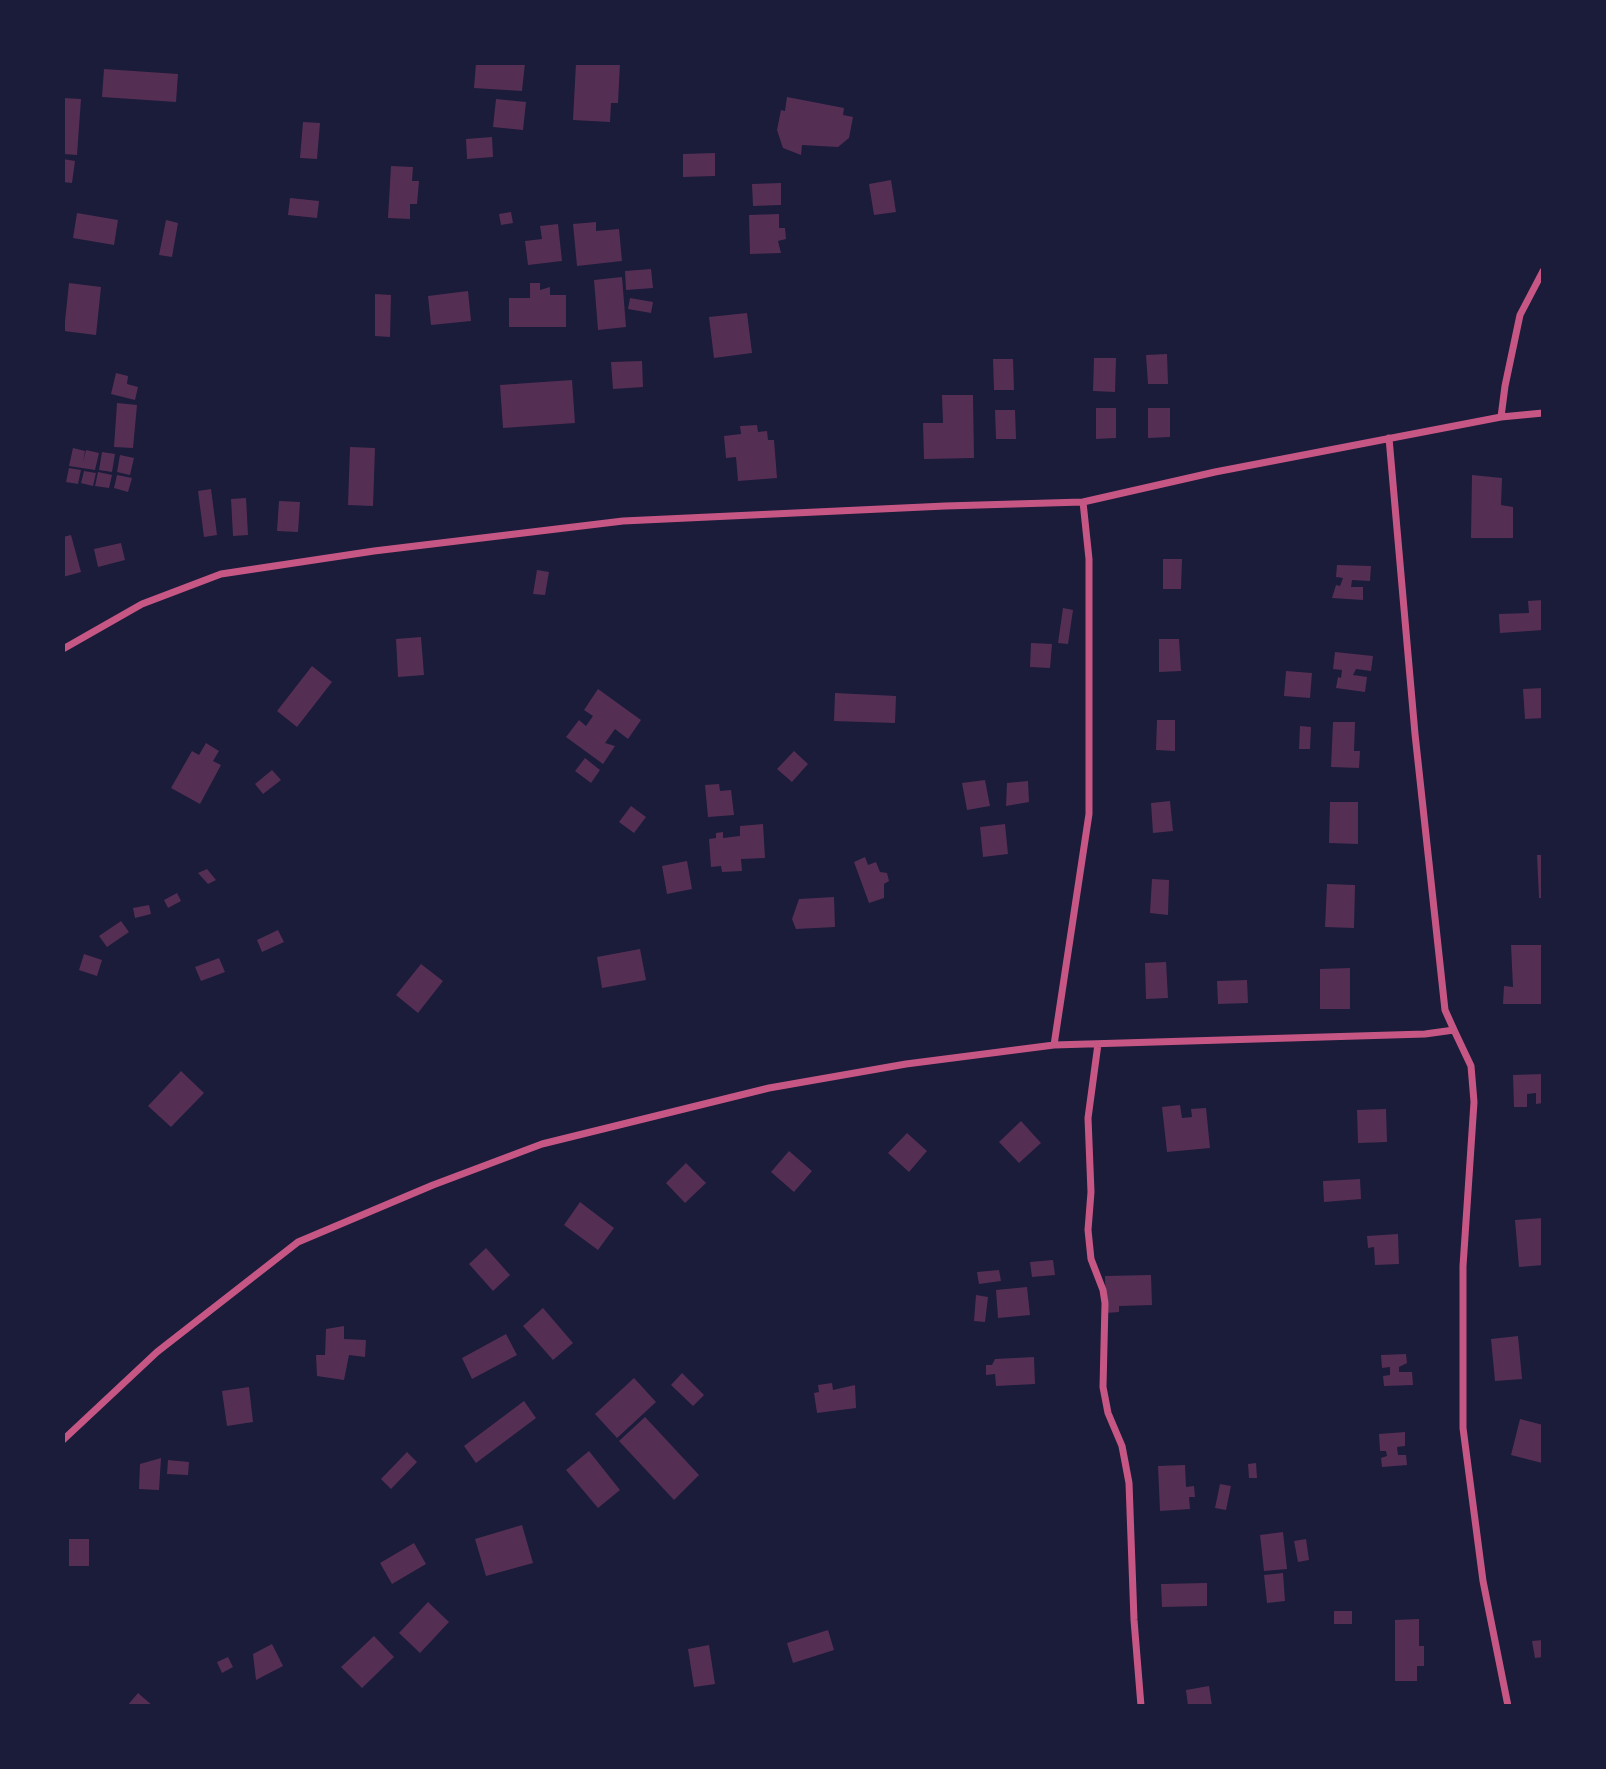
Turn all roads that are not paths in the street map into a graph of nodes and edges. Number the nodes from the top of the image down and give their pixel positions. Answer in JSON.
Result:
{"nodes":[{"id":1,"x":1543,"y":271,"type":"edge"},
{"id":2,"x":1543,"y":413,"type":"edge"},
{"id":3,"x":1501,"y":417,"type":"junction"},
{"id":4,"x":1389,"y":439,"type":"junction"},
{"id":5,"x":1083,"y":502,"type":"junction"},
{"id":6,"x":63,"y":649,"type":"edge"},
{"id":7,"x":1454,"y":1030,"type":"junction"},
{"id":8,"x":1098,"y":1044,"type":"junction"},
{"id":9,"x":1054,"y":1045,"type":"junction"},
{"id":10,"x":63,"y":1440,"type":"edge"},
{"id":11,"x":1141,"y":1706,"type":"edge"},
{"id":12,"x":1508,"y":1706,"type":"edge"}],
"edges":[{"from":1,"to":3,"type":"street"},
{"from":2,"to":3,"type":"street"},
{"from":3,"to":4,"type":"street"},
{"from":4,"to":5,"type":"street"},
{"from":4,"to":7,"type":"street"},
{"from":5,"to":6,"type":"street"},
{"from":5,"to":9,"type":"street"},
{"from":7,"to":8,"type":"street"},
{"from":7,"to":12,"type":"street"},
{"from":8,"to":9,"type":"street"},
{"from":8,"to":11,"type":"street"},
{"from":9,"to":10,"type":"street"}]}
